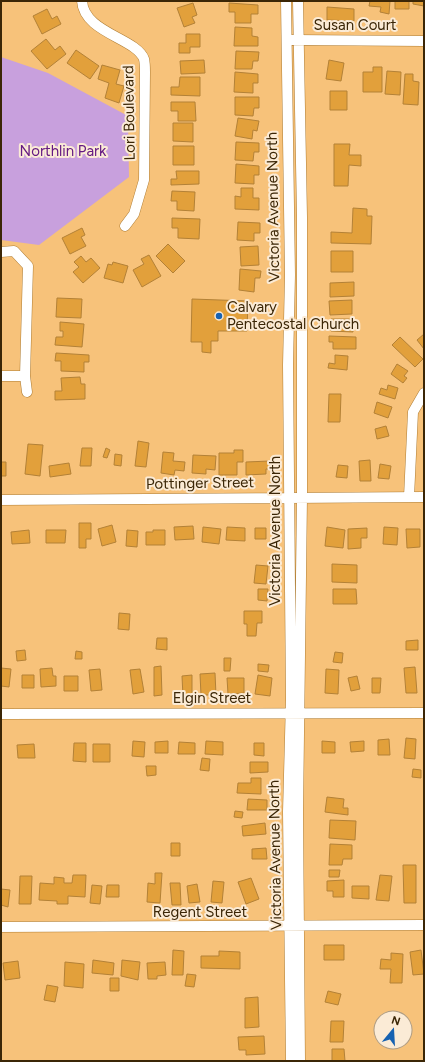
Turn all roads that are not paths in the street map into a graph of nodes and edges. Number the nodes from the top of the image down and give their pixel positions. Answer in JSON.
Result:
{"nodes":[{"id":1,"x":82,"y":1,"type":"edge"},
{"id":2,"x":286,"y":1,"type":"edge"},
{"id":3,"x":298,"y":1,"type":"edge"},
{"id":4,"x":286,"y":40,"type":"junction"},
{"id":5,"x":298,"y":40,"type":"junction"},
{"id":6,"x":424,"y":41,"type":"edge"},
{"id":7,"x":288,"y":216,"type":"junction"},
{"id":8,"x":302,"y":217,"type":"junction"},
{"id":9,"x":125,"y":226,"type":"dead end"},
{"id":10,"x":1,"y":252,"type":"edge"},
{"id":11,"x":1,"y":376,"type":"edge"},
{"id":12,"x":26,"y":376,"type":"junction"},
{"id":13,"x":27,"y":392,"type":"dead end"},
{"id":14,"x":424,"y":393,"type":"edge"},
{"id":15,"x":290,"y":497,"type":"junction"},
{"id":16,"x":302,"y":497,"type":"junction"},
{"id":17,"x":409,"y":497,"type":"junction"},
{"id":18,"x":424,"y":497,"type":"edge"},
{"id":19,"x":1,"y":500,"type":"edge"},
{"id":20,"x":295,"y":713,"type":"junction"},
{"id":21,"x":424,"y":713,"type":"edge"},
{"id":22,"x":1,"y":714,"type":"edge"},
{"id":23,"x":424,"y":925,"type":"edge"},
{"id":24,"x":1,"y":927,"type":"edge"},
{"id":25,"x":295,"y":927,"type":"junction"},
{"id":26,"x":295,"y":1026,"type":"junction"},
{"id":27,"x":291,"y":1061,"type":"edge"},
{"id":28,"x":300,"y":1061,"type":"edge"}],
"edges":[{"from":1,"to":9,"type":"street","name":"Lori Boulevard"},
{"from":2,"to":4,"type":"street","name":"Victoria Avenue North"},
{"from":3,"to":5,"type":"street","name":"Victoria Avenue North"},
{"from":4,"to":5,"type":"street","name":"Susan Court"},
{"from":4,"to":7,"type":"street","name":"Victoria Avenue North"},
{"from":5,"to":6,"type":"street","name":"Susan Court"},
{"from":5,"to":8,"type":"street","name":"Victoria Avenue North"},
{"from":7,"to":8,"type":"street"},
{"from":7,"to":15,"type":"street","name":"Victoria Avenue North"},
{"from":8,"to":16,"type":"street","name":"Victoria Avenue North"},
{"from":10,"to":12,"type":"street"},
{"from":11,"to":12,"type":"street"},
{"from":12,"to":13,"type":"street"},
{"from":14,"to":17,"type":"street"},
{"from":15,"to":16,"type":"street","name":"Pottinger Street"},
{"from":15,"to":19,"type":"street","name":"Pottinger Street"},
{"from":15,"to":20,"type":"street","name":"Victoria Avenue North"},
{"from":16,"to":17,"type":"street","name":"Pottinger Street"},
{"from":16,"to":20,"type":"street","name":"Victoria Avenue North"},
{"from":17,"to":18,"type":"street","name":"Pottinger Street"},
{"from":20,"to":21,"type":"street","name":"Elgin Street"},
{"from":20,"to":22,"type":"street","name":"Elgin Street"},
{"from":20,"to":25,"type":"street","name":"Victoria Avenue North"},
{"from":23,"to":25,"type":"street","name":"Regent Street"},
{"from":24,"to":25,"type":"street","name":"Regent Street"},
{"from":25,"to":26,"type":"street","name":"Victoria Avenue North"},
{"from":26,"to":27,"type":"street","name":"Victoria Avenue North"},
{"from":26,"to":28,"type":"street","name":"Victoria Avenue North"}]}
